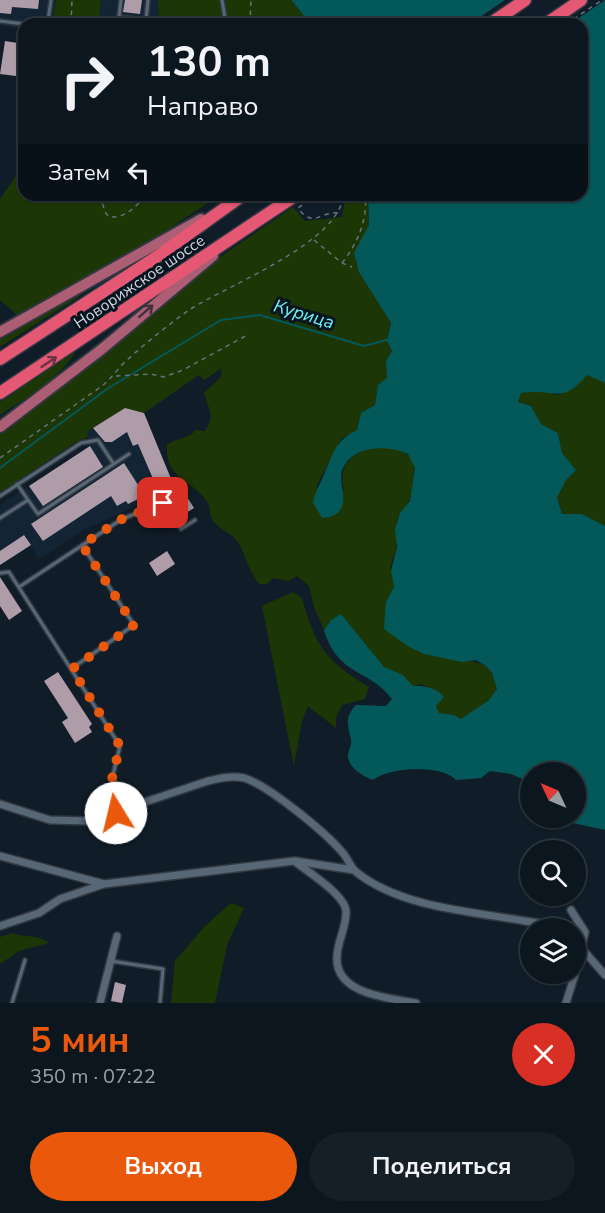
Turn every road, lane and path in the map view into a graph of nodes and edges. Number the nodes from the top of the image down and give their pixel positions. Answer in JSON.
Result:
{"nodes":[{"id":1,"x":51,"y":0,"type":"edge"},
{"id":2,"x":72,"y":0,"type":"edge"},
{"id":3,"x":121,"y":0,"type":"edge"},
{"id":4,"x":148,"y":0,"type":"edge"},
{"id":5,"x":222,"y":0,"type":"edge"},
{"id":6,"x":250,"y":0,"type":"edge"},
{"id":7,"x":525,"y":0,"type":"edge"},
{"id":8,"x":581,"y":0,"type":"edge"},
{"id":9,"x":602,"y":0,"type":"edge"},
{"id":10,"x":48,"y":18,"type":"edge"},
{"id":11,"x":71,"y":18,"type":"edge"},
{"id":12,"x":128,"y":18,"type":"edge"},
{"id":13,"x":146,"y":18,"type":"edge"},
{"id":14,"x":225,"y":18,"type":"edge"},
{"id":15,"x":250,"y":18,"type":"edge"},
{"id":16,"x":499,"y":18,"type":"edge"},
{"id":17,"x":555,"y":18,"type":"edge"},
{"id":18,"x":575,"y":18,"type":"edge"},
{"id":19,"x":0,"y":21,"type":"edge"},
{"id":20,"x":18,"y":23,"type":"edge"},
{"id":21,"x":102,"y":201,"type":"edge"},
{"id":22,"x":140,"y":201,"type":"edge"},
{"id":23,"x":234,"y":201,"type":"edge"},
{"id":24,"x":235,"y":201,"type":"edge"},
{"id":25,"x":287,"y":201,"type":"edge"},
{"id":26,"x":308,"y":201,"type":"edge"},
{"id":27,"x":342,"y":201,"type":"edge"},
{"id":28,"x":365,"y":201,"type":"edge"},
{"id":29,"x":339,"y":213,"type":"junction"},
{"id":30,"x":254,"y":223,"type":"junction"},
{"id":31,"x":313,"y":239,"type":"junction"},
{"id":32,"x":342,"y":263,"type":"junction"},
{"id":33,"x":352,"y":267,"type":"dead end"},
{"id":34,"x":0,"y":332,"type":"edge"},
{"id":35,"x":249,"y":334,"type":"dead end"},
{"id":36,"x":0,"y":359,"type":"edge"},
{"id":37,"x":115,"y":376,"type":"junction"},
{"id":38,"x":0,"y":393,"type":"edge"},
{"id":39,"x":0,"y":427,"type":"edge"},
{"id":40,"x":129,"y":454,"type":"dead end"},
{"id":41,"x":0,"y":458,"type":"edge"},
{"id":42,"x":114,"y":464,"type":"junction"},
{"id":43,"x":17,"y":484,"type":"junction"},
{"id":44,"x":0,"y":496,"type":"edge"},
{"id":45,"x":28,"y":500,"type":"junction"},
{"id":46,"x":0,"y":518,"type":"edge"},
{"id":47,"x":195,"y":520,"type":"dead end"},
{"id":48,"x":82,"y":545,"type":"junction"},
{"id":49,"x":0,"y":573,"type":"edge"},
{"id":50,"x":19,"y":587,"type":"junction"},
{"id":51,"x":72,"y":669,"type":"junction"},
{"id":52,"x":0,"y":804,"type":"edge"},
{"id":53,"x":116,"y":813,"type":"junction"},
{"id":54,"x":0,"y":856,"type":"edge"},
{"id":55,"x":294,"y":861,"type":"junction"},
{"id":56,"x":354,"y":870,"type":"junction"},
{"id":57,"x":104,"y":884,"type":"junction"},
{"id":58,"x":571,"y":910,"type":"dead end"},
{"id":59,"x":576,"y":918,"type":"edge"},
{"id":60,"x":520,"y":920,"type":"edge"},
{"id":61,"x":1,"y":925,"type":"edge"},
{"id":62,"x":117,"y":936,"type":"dead end"},
{"id":63,"x":586,"y":955,"type":"edge"},
{"id":64,"x":25,"y":960,"type":"dead end"},
{"id":65,"x":111,"y":961,"type":"junction"},
{"id":66,"x":605,"y":975,"type":"edge"},
{"id":67,"x":572,"y":984,"type":"edge"},
{"id":68,"x":12,"y":1003,"type":"edge"},
{"id":69,"x":100,"y":1003,"type":"edge"},
{"id":70,"x":160,"y":1003,"type":"edge"},
{"id":71,"x":416,"y":1003,"type":"edge"},
{"id":72,"x":566,"y":1003,"type":"edge"}],
"edges":[{"from":1,"to":10,"type":"lane"},
{"from":2,"to":11,"type":"path"},
{"from":3,"to":12,"type":"lane"},
{"from":4,"to":13,"type":"lane"},
{"from":5,"to":14,"type":"lane"},
{"from":6,"to":15,"type":"path"},
{"from":7,"to":16,"type":"highway"},
{"from":8,"to":17,"type":"highway"},
{"from":9,"to":18,"type":"path"},
{"from":19,"to":20,"type":"lane"},
{"from":21,"to":22,"type":"path"},
{"from":23,"to":34,"type":"main road"},
{"from":24,"to":36,"type":"highway","name":"Новорижское шоссе"},
{"from":25,"to":30,"type":"highway","name":"Новорижское шоссе"},
{"from":26,"to":29,"type":"path"},
{"from":27,"to":29,"type":"path"},
{"from":28,"to":32,"type":"path"},
{"from":29,"to":31,"type":"path"},
{"from":38,"to":30,"type":"highway","name":"Новорижское шоссе","one_way":true},
{"from":39,"to":30,"type":"main road","one_way":true},
{"from":31,"to":32,"type":"path"},
{"from":31,"to":37,"type":"path"},
{"from":32,"to":33,"type":"path"},
{"from":35,"to":37,"type":"path"},
{"from":37,"to":41,"type":"path"},
{"from":40,"to":42,"type":"lane"},
{"from":42,"to":43,"type":"lane"},
{"from":42,"to":45,"type":"lane"},
{"from":43,"to":44,"type":"lane"},
{"from":43,"to":45,"type":"lane"},
{"from":45,"to":46,"type":"lane"},
{"from":47,"to":48,"type":"lane"},
{"from":48,"to":50,"type":"lane"},
{"from":48,"to":51,"type":"lane"},
{"from":49,"to":50,"type":"lane"},
{"from":50,"to":51,"type":"lane"},
{"from":51,"to":53,"type":"lane"},
{"from":52,"to":53,"type":"street"},
{"from":53,"to":56,"type":"street"},
{"from":54,"to":57,"type":"street"},
{"from":55,"to":56,"type":"street"},
{"from":55,"to":57,"type":"street"},
{"from":55,"to":71,"type":"street"},
{"from":56,"to":60,"type":"street"},
{"from":57,"to":61,"type":"street"},
{"from":58,"to":59,"type":"street"},
{"from":62,"to":65,"type":"street"},
{"from":63,"to":66,"type":"street"},
{"from":64,"to":68,"type":"lane"},
{"from":65,"to":69,"type":"street"},
{"from":65,"to":70,"type":"lane"},
{"from":67,"to":72,"type":"street"}]}
